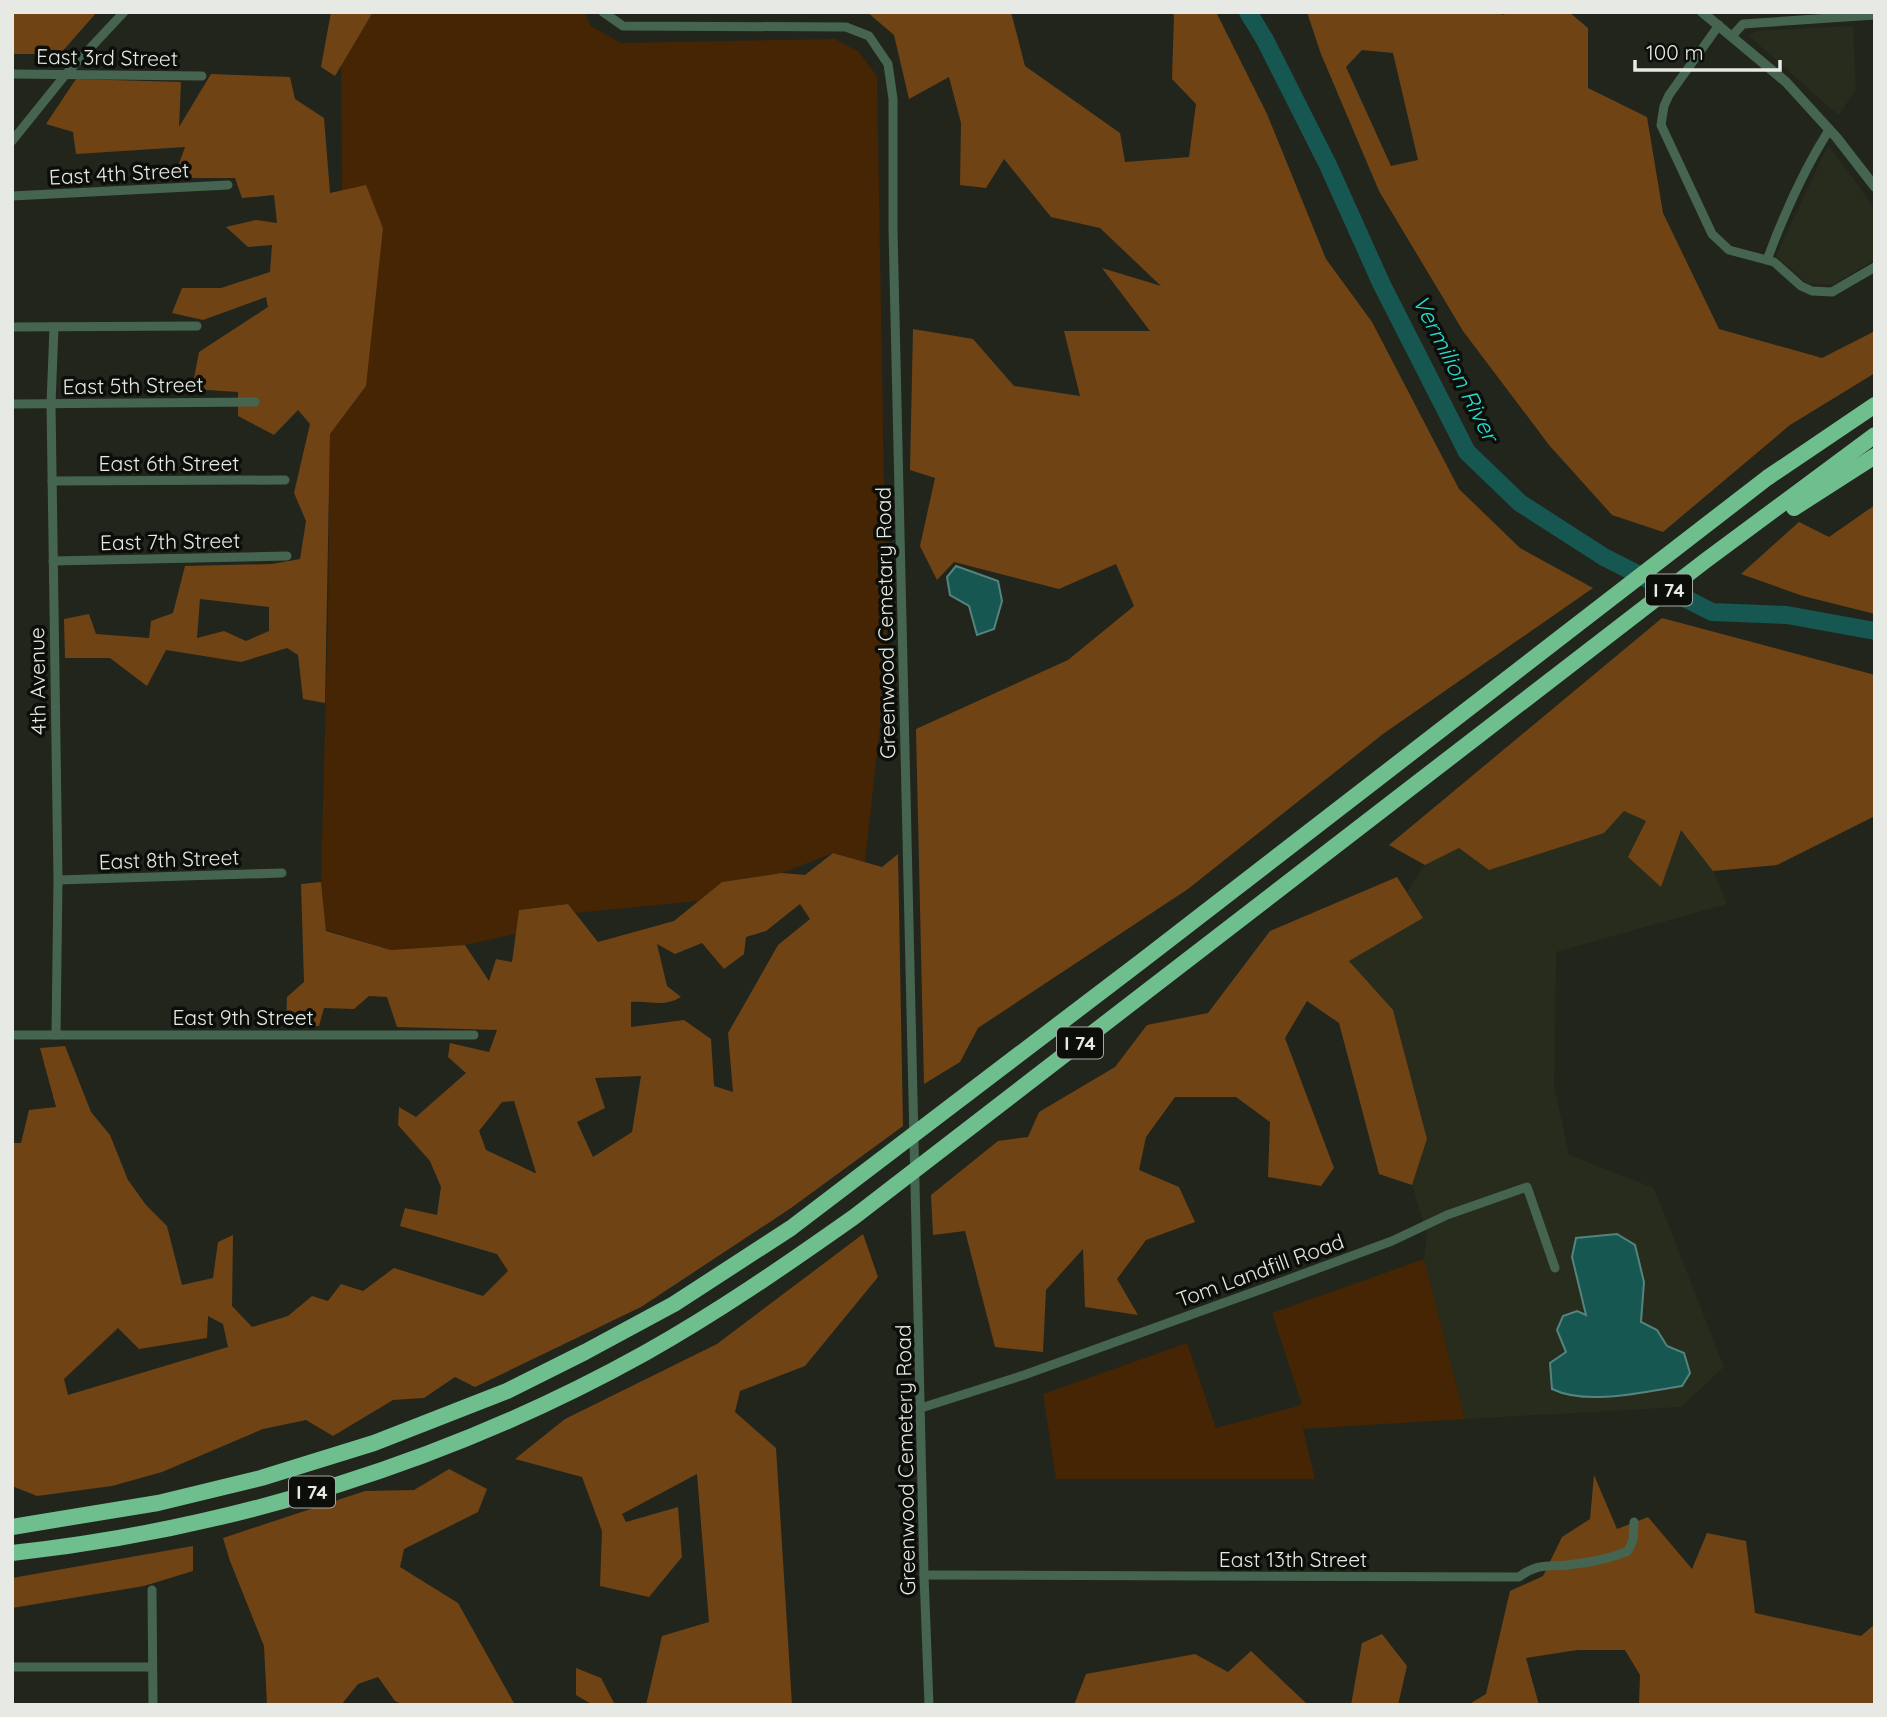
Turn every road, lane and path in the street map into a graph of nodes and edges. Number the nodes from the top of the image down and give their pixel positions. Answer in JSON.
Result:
{"nodes":[{"id":1,"x":124,"y":12,"type":"edge"},
{"id":2,"x":603,"y":12,"type":"edge"},
{"id":3,"x":1702,"y":12,"type":"edge"},
{"id":4,"x":1857,"y":14,"type":"edge"},
{"id":5,"x":1875,"y":15,"type":"edge"},
{"id":6,"x":1719,"y":25,"type":"junction"},
{"id":7,"x":1732,"y":36,"type":"junction"},
{"id":8,"x":12,"y":74,"type":"edge"},
{"id":9,"x":66,"y":74,"type":"junction"},
{"id":10,"x":202,"y":76,"type":"dead end"},
{"id":11,"x":1829,"y":130,"type":"junction"},
{"id":12,"x":12,"y":141,"type":"edge"},
{"id":13,"x":228,"y":185,"type":"dead end"},
{"id":14,"x":1875,"y":187,"type":"edge"},
{"id":15,"x":12,"y":196,"type":"edge"},
{"id":16,"x":1767,"y":260,"type":"junction"},
{"id":17,"x":1875,"y":267,"type":"edge"},
{"id":18,"x":197,"y":326,"type":"dead end"},
{"id":19,"x":12,"y":327,"type":"edge"},
{"id":20,"x":54,"y":327,"type":"junction"},
{"id":21,"x":1875,"y":392,"type":"edge"},
{"id":22,"x":255,"y":402,"type":"dead end"},
{"id":23,"x":12,"y":404,"type":"edge"},
{"id":24,"x":51,"y":404,"type":"junction"},
{"id":25,"x":1875,"y":405,"type":"edge"},
{"id":26,"x":1875,"y":435,"type":"edge"},
{"id":27,"x":1875,"y":456,"type":"edge"},
{"id":28,"x":1766,"y":478,"type":"junction"},
{"id":29,"x":285,"y":480,"type":"dead end"},
{"id":30,"x":52,"y":481,"type":"junction"},
{"id":31,"x":1797,"y":501,"type":"junction"},
{"id":32,"x":288,"y":556,"type":"dead end"},
{"id":33,"x":53,"y":561,"type":"junction"},
{"id":34,"x":282,"y":873,"type":"dead end"},
{"id":35,"x":58,"y":880,"type":"junction"},
{"id":36,"x":12,"y":1035,"type":"edge"},
{"id":37,"x":56,"y":1035,"type":"junction"},
{"id":38,"x":474,"y":1035,"type":"dead end"},
{"id":39,"x":917,"y":1215,"type":"joint"},
{"id":40,"x":1555,"y":1268,"type":"dead end"},
{"id":41,"x":921,"y":1408,"type":"junction"},
{"id":42,"x":1634,"y":1522,"type":"dead end"},
{"id":43,"x":12,"y":1527,"type":"edge"},
{"id":44,"x":12,"y":1553,"type":"edge"},
{"id":45,"x":924,"y":1575,"type":"junction"},
{"id":46,"x":152,"y":1590,"type":"dead end"},
{"id":47,"x":12,"y":1667,"type":"edge"},
{"id":48,"x":152,"y":1667,"type":"junction"},
{"id":49,"x":153,"y":1705,"type":"edge"},
{"id":50,"x":929,"y":1705,"type":"edge"}],
"edges":[{"from":1,"to":9,"type":"street"},
{"from":2,"to":39,"type":"street","name":"Greenwood Cemetary Road"},
{"from":3,"to":6,"type":"street"},
{"from":4,"to":5,"type":"street"},
{"from":4,"to":7,"type":"street"},
{"from":6,"to":7,"type":"street"},
{"from":6,"to":16,"type":"street"},
{"from":7,"to":11,"type":"street"},
{"from":8,"to":9,"type":"street","name":"East 3rd Street"},
{"from":9,"to":10,"type":"street","name":"East 3rd Street"},
{"from":9,"to":12,"type":"street"},
{"from":11,"to":14,"type":"street"},
{"from":11,"to":16,"type":"street"},
{"from":13,"to":15,"type":"street","name":"East 4th Street"},
{"from":16,"to":17,"type":"street"},
{"from":18,"to":20,"type":"street"},
{"from":19,"to":20,"type":"street"},
{"from":20,"to":24,"type":"street","name":"4th Avenue"},
{"from":21,"to":28,"type":"highway"},
{"from":22,"to":24,"type":"street","name":"East 5th Street"},
{"from":23,"to":24,"type":"street","name":"East 5th Street"},
{"from":24,"to":30,"type":"street","name":"4th Avenue"},
{"from":25,"to":28,"type":"highway","number":"I 74"},
{"from":26,"to":31,"type":"highway","number":"I 74"},
{"from":27,"to":31,"type":"highway"},
{"from":28,"to":43,"type":"highway","number":"I 74"},
{"from":29,"to":30,"type":"street","name":"East 6th Street"},
{"from":30,"to":33,"type":"street","name":"4th Avenue"},
{"from":31,"to":44,"type":"highway","number":"I 74"},
{"from":32,"to":33,"type":"street","name":"East 7th Street"},
{"from":33,"to":35,"type":"street","name":"4th Avenue"},
{"from":34,"to":35,"type":"street","name":"East 8th Street"},
{"from":35,"to":37,"type":"street","name":"4th Avenue"},
{"from":36,"to":37,"type":"street","name":"East 9th Street"},
{"from":37,"to":38,"type":"street","name":"East 9th Street"},
{"from":39,"to":41,"type":"street","name":"Greenwood Cemetery Road"},
{"from":40,"to":41,"type":"street","name":"Tom Landfill Road"},
{"from":41,"to":45,"type":"street","name":"Greenwood Cemetery Road"},
{"from":42,"to":45,"type":"street","name":"East 13th Street"},
{"from":45,"to":50,"type":"street","name":"Greenwood Cemetery Road"},
{"from":46,"to":48,"type":"street"},
{"from":47,"to":48,"type":"street"},
{"from":48,"to":49,"type":"street"}]}
